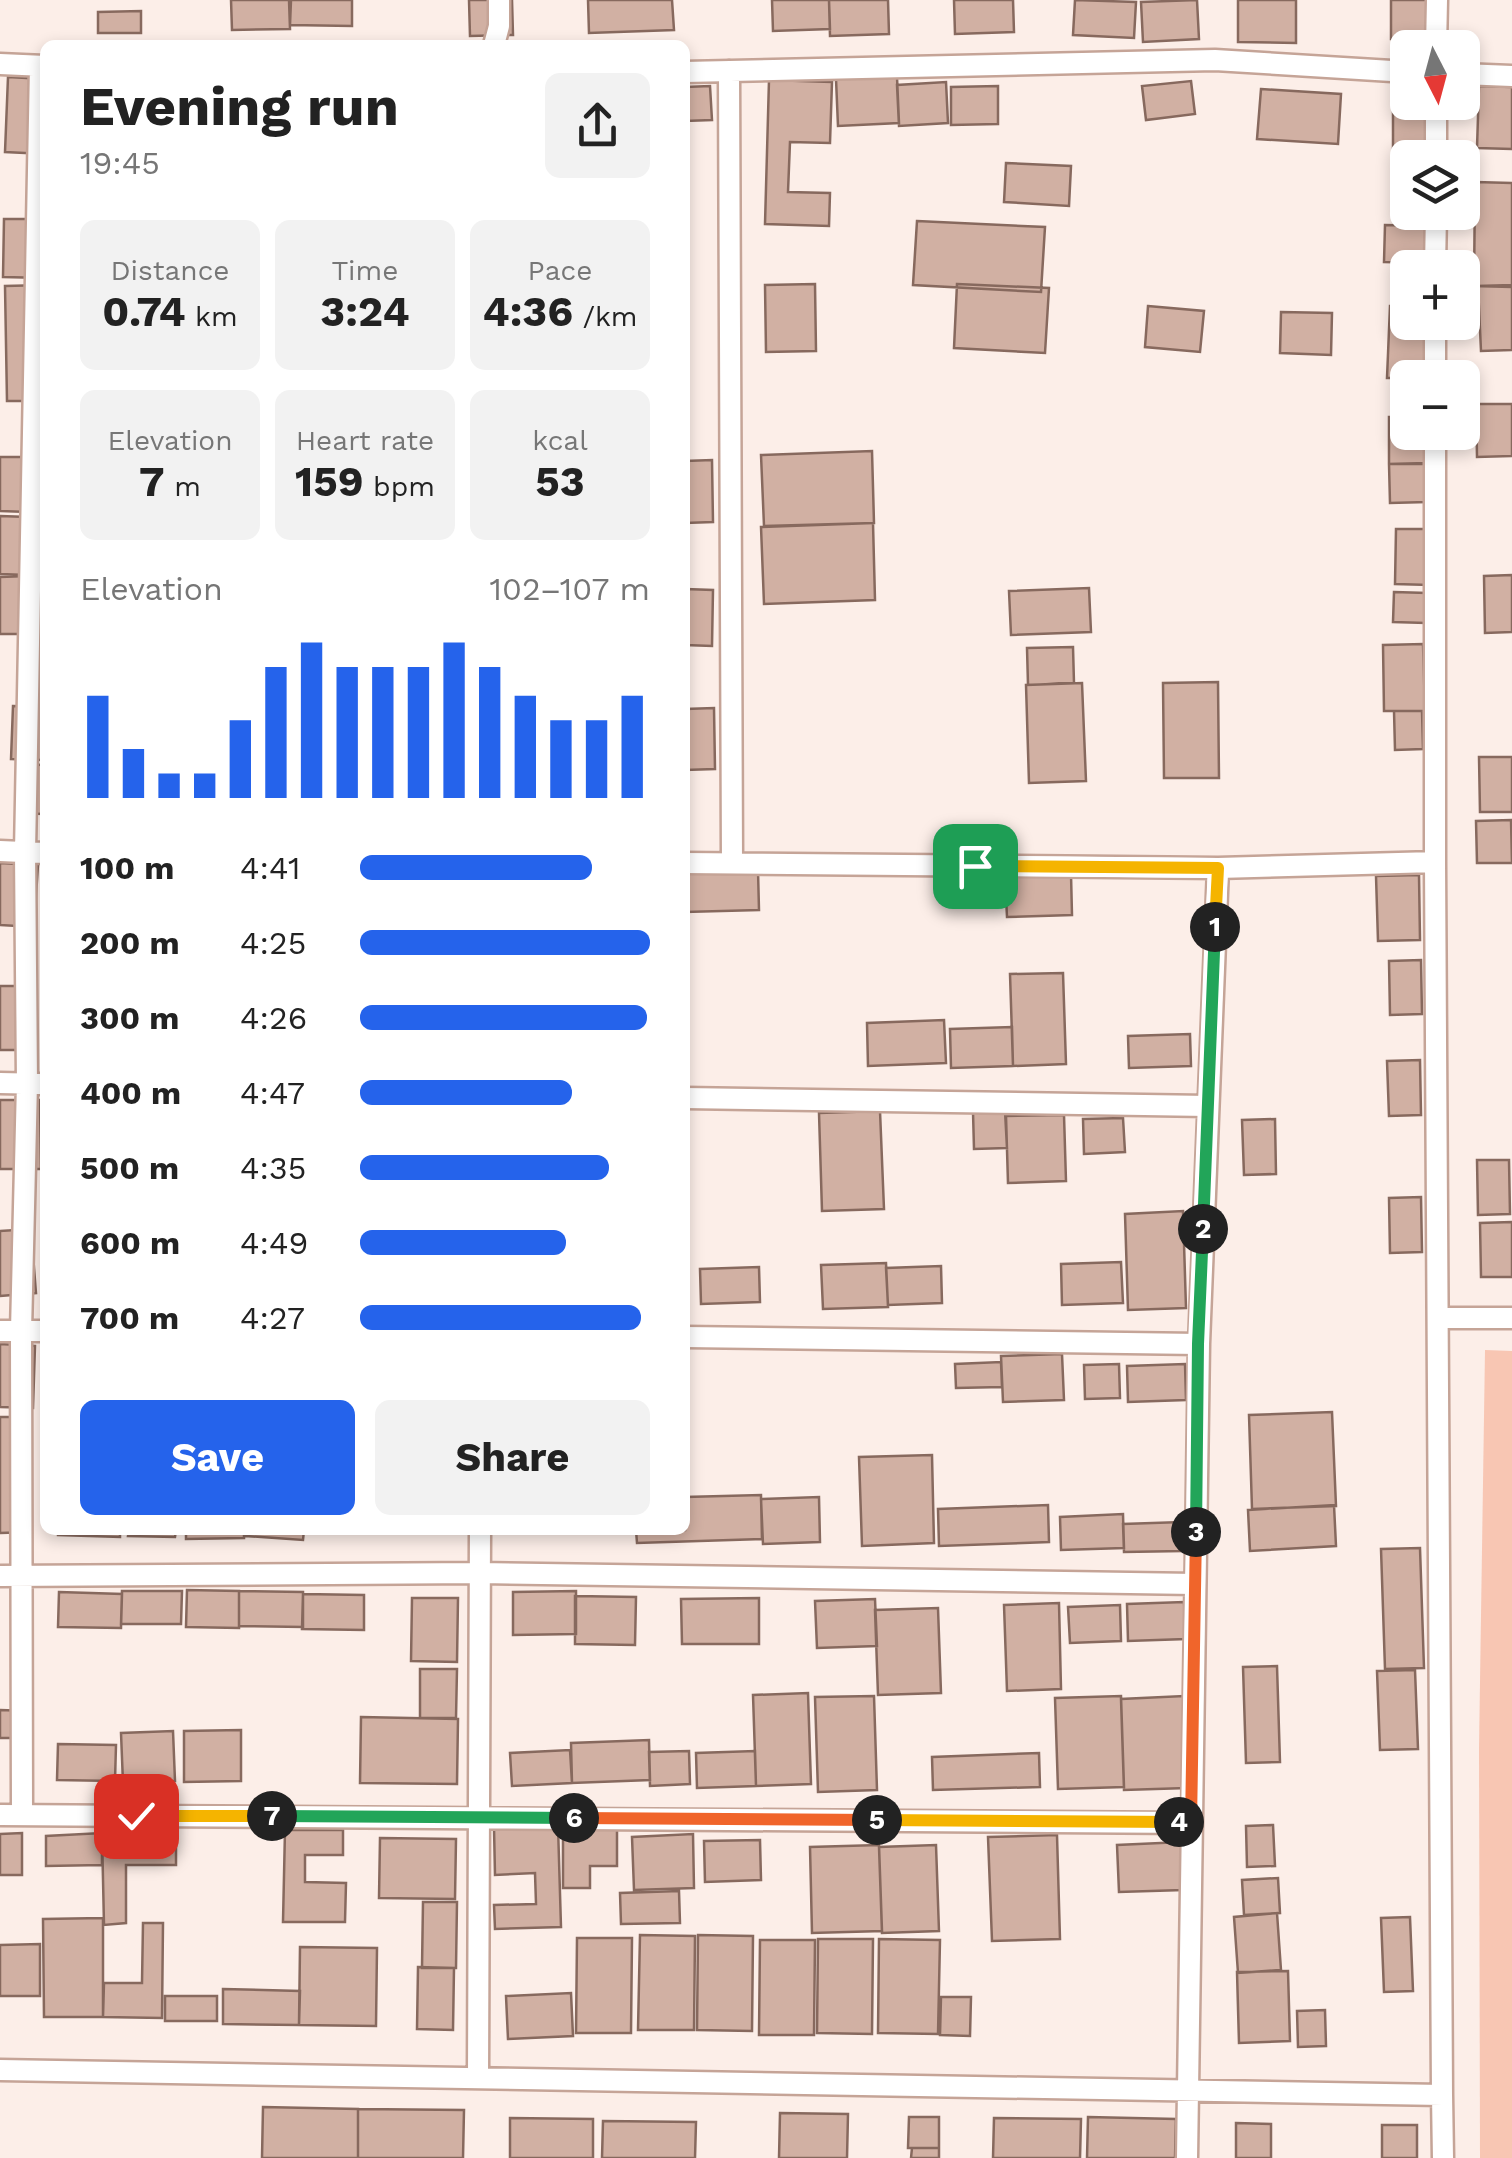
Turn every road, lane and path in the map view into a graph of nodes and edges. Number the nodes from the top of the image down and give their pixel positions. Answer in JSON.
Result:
{"nodes":[{"id":1,"x":499,"y":0,"type":"edge"},
{"id":2,"x":1437,"y":0,"type":"edge"},
{"id":3,"x":1436,"y":30,"type":"edge"},
{"id":4,"x":495,"y":40,"type":"edge"},
{"id":5,"x":0,"y":64,"type":"edge"},
{"id":6,"x":40,"y":66,"type":"edge"},
{"id":7,"x":730,"y":71,"type":"junction"},
{"id":8,"x":1390,"y":71,"type":"edge"},
{"id":9,"x":690,"y":72,"type":"edge"},
{"id":10,"x":1480,"y":75,"type":"edge"},
{"id":11,"x":1512,"y":76,"type":"edge"},
{"id":12,"x":40,"y":291,"type":"edge"},
{"id":13,"x":1436,"y":450,"type":"edge"},
{"id":14,"x":0,"y":852,"type":"edge"},
{"id":15,"x":35,"y":852,"type":"edge"},
{"id":16,"x":1435,"y":862,"type":"junction"},
{"id":17,"x":690,"y":863,"type":"edge"},
{"id":18,"x":732,"y":863,"type":"junction"},
{"id":19,"x":1218,"y":868,"type":"junction"},
{"id":20,"x":0,"y":1083,"type":"edge"},
{"id":21,"x":36,"y":1084,"type":"edge"},
{"id":22,"x":690,"y":1098,"type":"edge"},
{"id":23,"x":1208,"y":1106,"type":"junction"},
{"id":24,"x":1438,"y":1318,"type":"junction"},
{"id":25,"x":1512,"y":1318,"type":"edge"},
{"id":26,"x":11,"y":1331,"type":"edge"},
{"id":27,"x":40,"y":1332,"type":"edge"},
{"id":28,"x":690,"y":1337,"type":"edge"},
{"id":29,"x":1198,"y":1344,"type":"junction"},
{"id":30,"x":480,"y":1535,"type":"edge"},
{"id":31,"x":480,"y":1573,"type":"junction"},
{"id":32,"x":0,"y":1576,"type":"edge"},
{"id":33,"x":23,"y":1576,"type":"junction"},
{"id":34,"x":1195,"y":1584,"type":"junction"},
{"id":35,"x":0,"y":1815,"type":"edge"},
{"id":36,"x":22,"y":1815,"type":"junction"},
{"id":37,"x":478,"y":1817,"type":"junction"},
{"id":38,"x":1191,"y":1822,"type":"junction"},
{"id":39,"x":0,"y":2070,"type":"edge"},
{"id":40,"x":478,"y":2078,"type":"junction"},
{"id":41,"x":1187,"y":2091,"type":"junction"},
{"id":42,"x":1442,"y":2096,"type":"junction"},
{"id":43,"x":1187,"y":2158,"type":"edge"},
{"id":44,"x":1442,"y":2158,"type":"edge"}],
"edges":[{"from":1,"to":4,"type":"street"},
{"from":2,"to":3,"type":"street"},
{"from":5,"to":6,"type":"street"},
{"from":7,"to":8,"type":"street"},
{"from":7,"to":9,"type":"street"},
{"from":7,"to":18,"type":"street"},
{"from":10,"to":11,"type":"street"},
{"from":12,"to":15,"type":"street"},
{"from":13,"to":16,"type":"street"},
{"from":14,"to":15,"type":"street"},
{"from":15,"to":21,"type":"street"},
{"from":16,"to":19,"type":"street"},
{"from":16,"to":24,"type":"street"},
{"from":17,"to":18,"type":"street"},
{"from":18,"to":19,"type":"street"},
{"from":19,"to":23,"type":"street"},
{"from":20,"to":21,"type":"street"},
{"from":21,"to":26,"type":"street"},
{"from":22,"to":23,"type":"street"},
{"from":23,"to":29,"type":"street"},
{"from":24,"to":25,"type":"street"},
{"from":24,"to":42,"type":"street"},
{"from":26,"to":27,"type":"street"},
{"from":26,"to":33,"type":"street"},
{"from":28,"to":29,"type":"street"},
{"from":29,"to":34,"type":"street"},
{"from":30,"to":31,"type":"street"},
{"from":31,"to":33,"type":"street"},
{"from":31,"to":34,"type":"street"},
{"from":31,"to":37,"type":"street"},
{"from":32,"to":33,"type":"street"},
{"from":33,"to":36,"type":"street"},
{"from":34,"to":38,"type":"street"},
{"from":35,"to":36,"type":"street"},
{"from":36,"to":37,"type":"street"},
{"from":37,"to":38,"type":"street"},
{"from":37,"to":40,"type":"street"},
{"from":38,"to":41,"type":"street"},
{"from":39,"to":40,"type":"street"},
{"from":40,"to":41,"type":"street"},
{"from":41,"to":42,"type":"street"},
{"from":41,"to":43,"type":"street"},
{"from":42,"to":44,"type":"street"}]}
